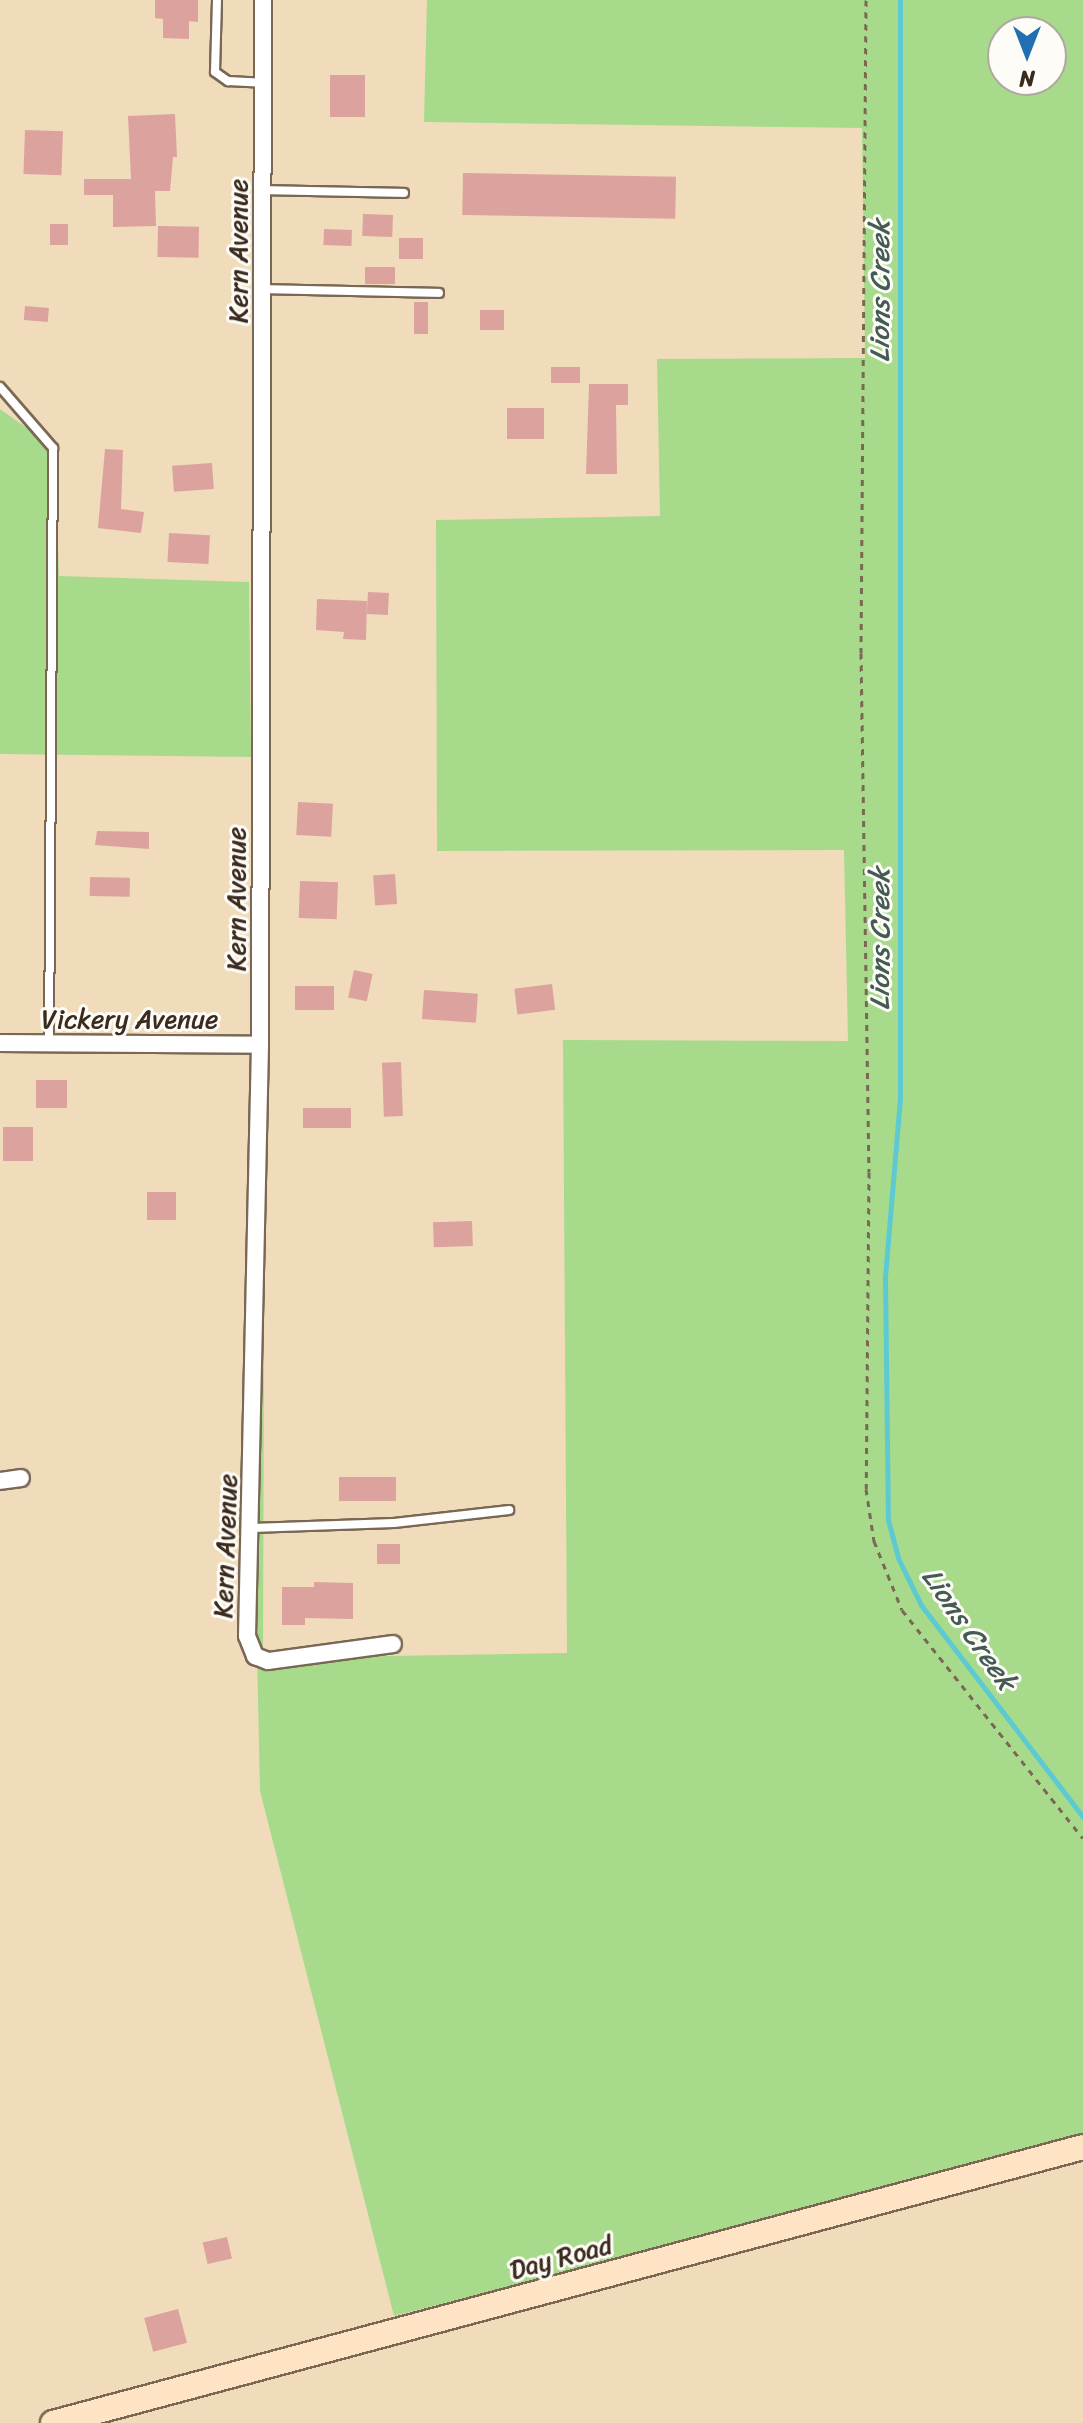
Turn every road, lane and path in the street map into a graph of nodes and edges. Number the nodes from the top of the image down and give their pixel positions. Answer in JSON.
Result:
{"nodes":[{"id":1,"x":217,"y":0,"type":"edge"},
{"id":2,"x":263,"y":0,"type":"edge"},
{"id":3,"x":866,"y":0,"type":"edge"},
{"id":4,"x":263,"y":83,"type":"junction"},
{"id":5,"x":263,"y":190,"type":"junction"},
{"id":6,"x":404,"y":193,"type":"dead end"},
{"id":7,"x":263,"y":289,"type":"junction"},
{"id":8,"x":439,"y":293,"type":"dead end"},
{"id":9,"x":0,"y":387,"type":"edge"},
{"id":10,"x":0,"y":1043,"type":"edge"},
{"id":11,"x":49,"y":1045,"type":"junction"},
{"id":12,"x":260,"y":1045,"type":"junction"},
{"id":13,"x":21,"y":1478,"type":"dead end"},
{"id":14,"x":0,"y":1481,"type":"edge"},
{"id":15,"x":509,"y":1510,"type":"dead end"},
{"id":16,"x":252,"y":1528,"type":"junction"},
{"id":17,"x":393,"y":1644,"type":"dead end"},
{"id":18,"x":1083,"y":1838,"type":"edge"},
{"id":19,"x":1083,"y":2147,"type":"edge"},
{"id":20,"x":53,"y":2423,"type":"edge"}],
"edges":[{"from":1,"to":4,"type":"lane"},
{"from":2,"to":4,"type":"street","name":"Kern Avenue"},
{"from":3,"to":18,"type":"path"},
{"from":4,"to":5,"type":"street","name":"Kern Avenue"},
{"from":5,"to":6,"type":"lane"},
{"from":5,"to":7,"type":"street","name":"Kern Avenue"},
{"from":7,"to":8,"type":"lane"},
{"from":7,"to":12,"type":"street","name":"Kern Avenue"},
{"from":9,"to":11,"type":"lane"},
{"from":10,"to":11,"type":"street","name":"Vickery Avenue"},
{"from":11,"to":12,"type":"street","name":"Vickery Avenue"},
{"from":12,"to":16,"type":"street","name":"Kern Avenue"},
{"from":13,"to":14,"type":"street"},
{"from":15,"to":16,"type":"lane"},
{"from":16,"to":17,"type":"street","name":"Kern Avenue"},
{"from":19,"to":20,"type":"street","name":"Day Road"}]}
